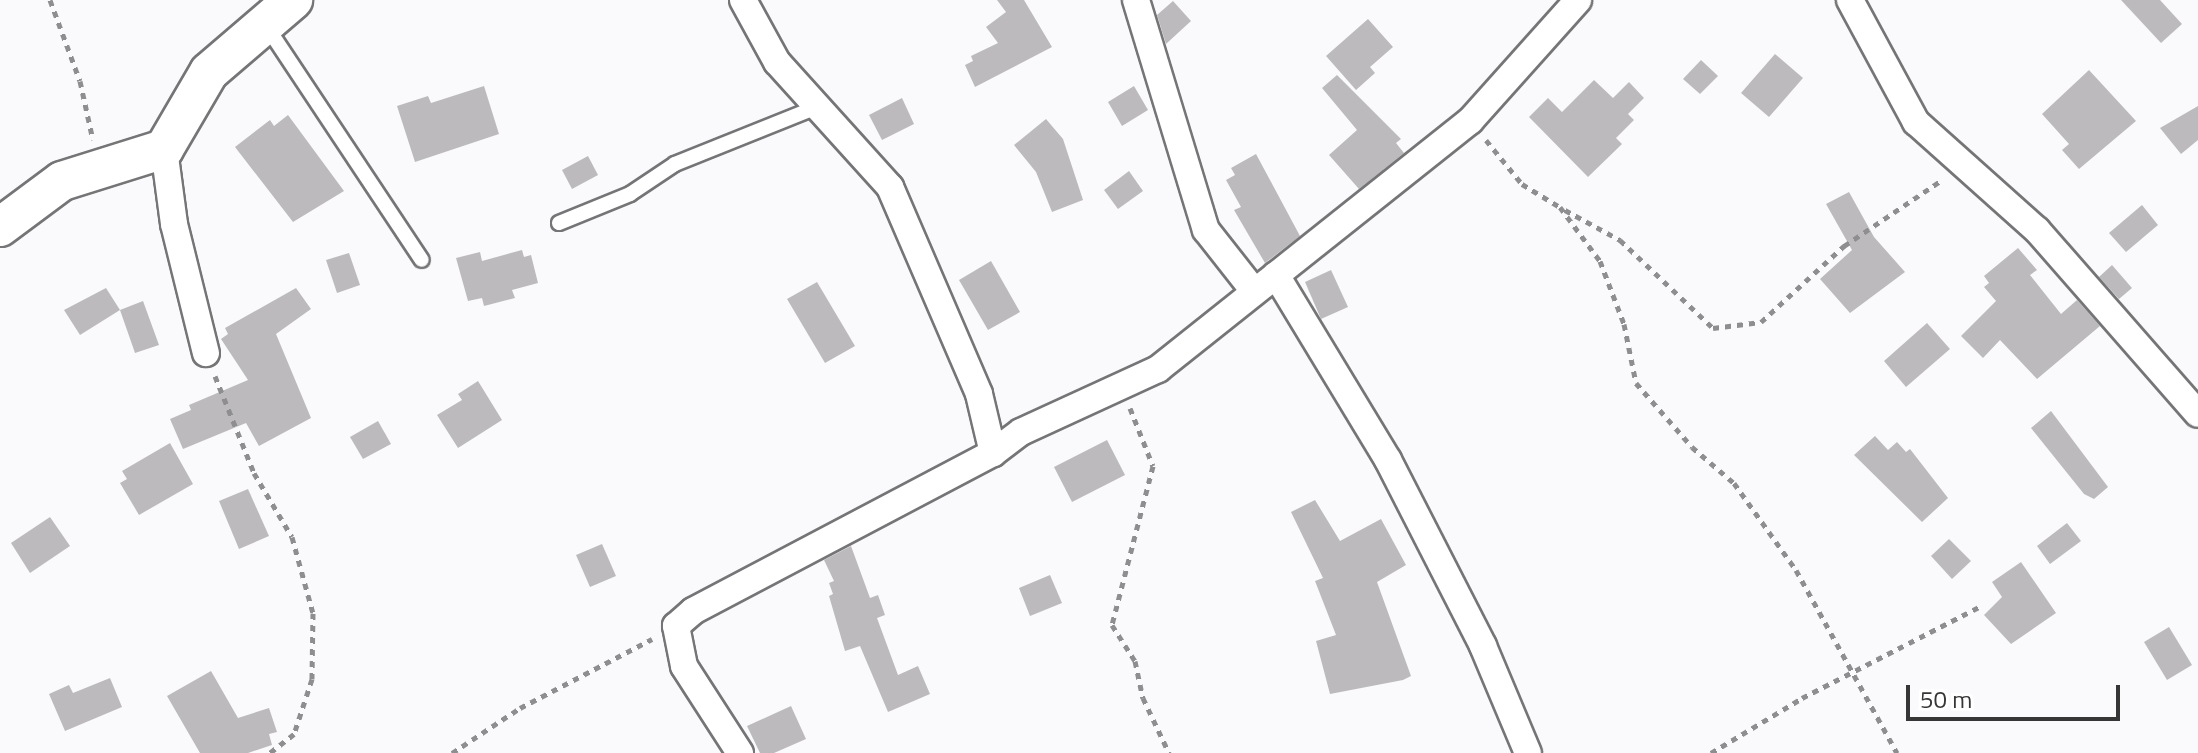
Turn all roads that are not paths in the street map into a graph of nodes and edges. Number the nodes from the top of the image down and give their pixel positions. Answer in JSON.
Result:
{"nodes":[{"id":1,"x":743,"y":0,"type":"edge"},
{"id":2,"x":1136,"y":0,"type":"edge"},
{"id":3,"x":1578,"y":0,"type":"edge"},
{"id":4,"x":1850,"y":0,"type":"edge"},
{"id":5,"x":279,"y":12,"type":"edge"},
{"id":6,"x":814,"y":108,"type":"junction"},
{"id":7,"x":164,"y":149,"type":"junction"},
{"id":8,"x":559,"y":223,"type":"dead end"},
{"id":9,"x":0,"y":227,"type":"edge"},
{"id":10,"x":422,"y":260,"type":"dead end"},
{"id":11,"x":1276,"y":275,"type":"junction"},
{"id":12,"x":1254,"y":291,"type":"junction"},
{"id":13,"x":206,"y":353,"type":"road end"},
{"id":14,"x":2198,"y":414,"type":"edge"},
{"id":15,"x":993,"y":453,"type":"junction"},
{"id":16,"x":740,"y":753,"type":"edge"},
{"id":17,"x":1528,"y":753,"type":"edge"}],
"edges":[{"from":1,"to":6,"type":"street"},
{"from":2,"to":12,"type":"street"},
{"from":3,"to":11,"type":"street"},
{"from":4,"to":14,"type":"street"},
{"from":5,"to":7,"type":"street"},
{"from":5,"to":10,"type":"lane"},
{"from":6,"to":8,"type":"lane"},
{"from":6,"to":15,"type":"street"},
{"from":7,"to":9,"type":"street"},
{"from":7,"to":13,"type":"street"},
{"from":11,"to":12,"type":"street"},
{"from":11,"to":17,"type":"street"},
{"from":12,"to":15,"type":"street"},
{"from":15,"to":16,"type":"street"}]}
